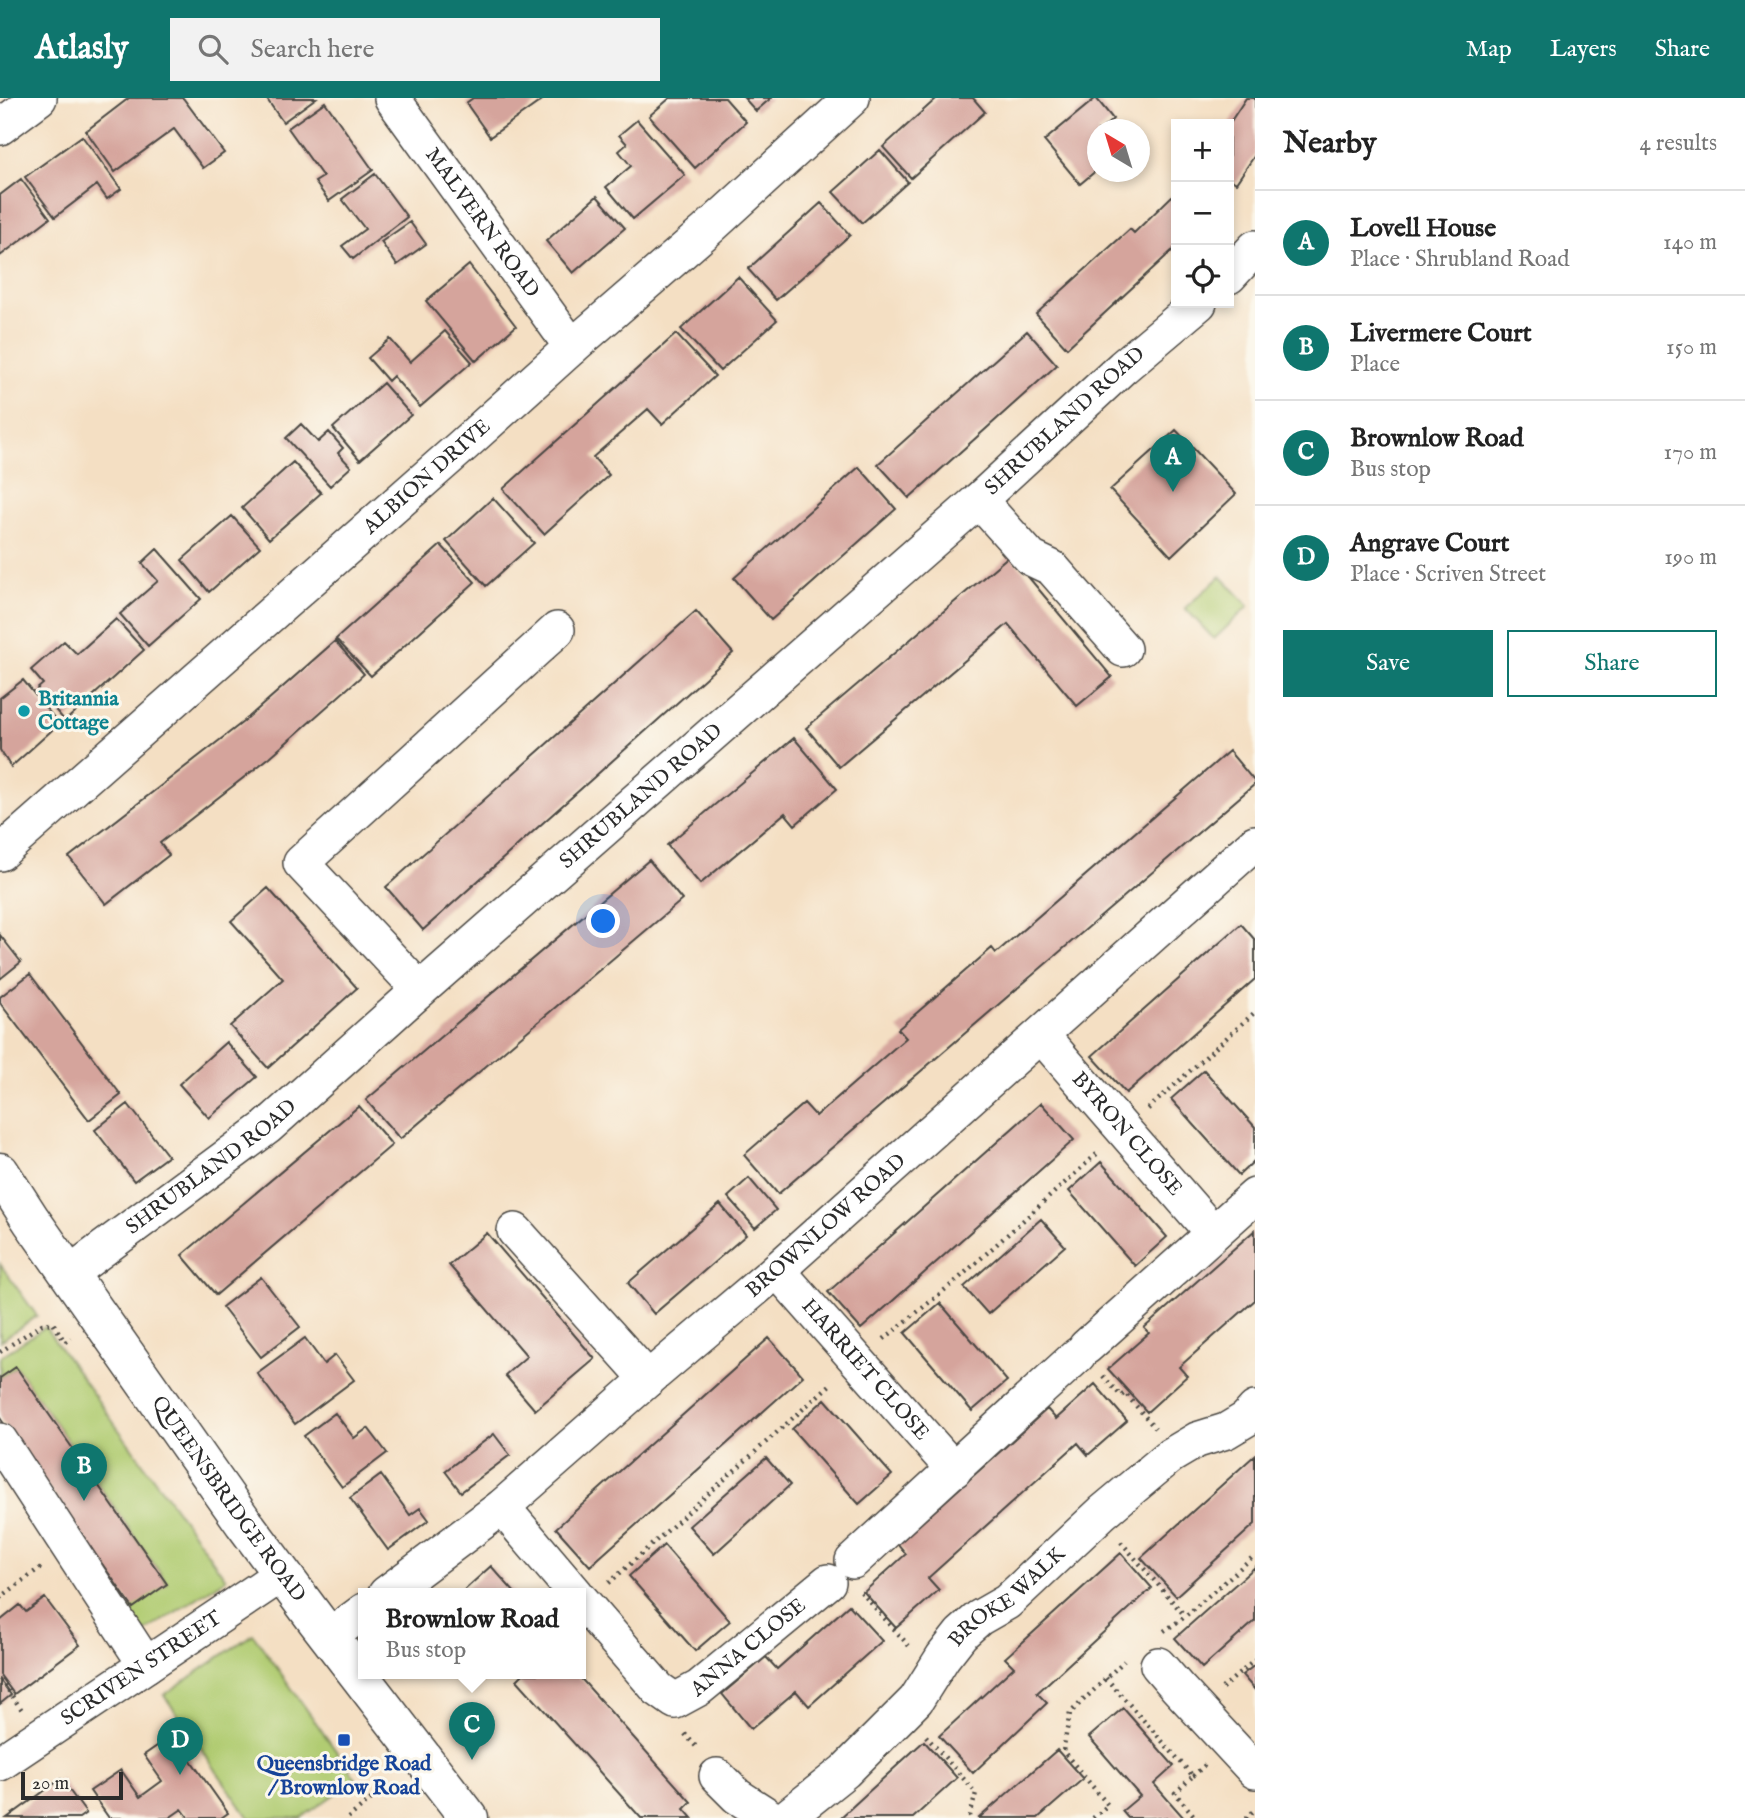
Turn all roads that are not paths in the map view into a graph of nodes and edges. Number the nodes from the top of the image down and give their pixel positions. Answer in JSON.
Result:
{"nodes":[{"id":1,"x":39,"y":98,"type":"edge"},
{"id":2,"x":392,"y":98,"type":"edge"},
{"id":3,"x":852,"y":98,"type":"edge"},
{"id":4,"x":0,"y":127,"type":"edge"},
{"id":5,"x":1193,"y":308,"type":"edge"},
{"id":6,"x":572,"y":347,"type":"junction"},
{"id":7,"x":979,"y":500,"type":"junction"},
{"id":8,"x":557,"y":630,"type":"dead end"},
{"id":9,"x":1123,"y":649,"type":"dead end"},
{"id":10,"x":1255,"y":843,"type":"edge"},
{"id":11,"x":0,"y":853,"type":"edge"},
{"id":12,"x":420,"y":990,"type":"junction"},
{"id":13,"x":1041,"y":1035,"type":"junction"},
{"id":14,"x":0,"y":1172,"type":"edge"},
{"id":15,"x":1255,"y":1196,"type":"edge"},
{"id":16,"x":515,"y":1231,"type":"dead end"},
{"id":17,"x":1213,"y":1233,"type":"junction"},
{"id":18,"x":777,"y":1270,"type":"junction"},
{"id":19,"x":69,"y":1274,"type":"junction"},
{"id":20,"x":648,"y":1379,"type":"junction"},
{"id":21,"x":1255,"y":1409,"type":"edge"},
{"id":22,"x":0,"y":1441,"type":"edge"},
{"id":23,"x":954,"y":1469,"type":"junction"},
{"id":24,"x":502,"y":1507,"type":"junction"},
{"id":25,"x":282,"y":1574,"type":"junction"},
{"id":26,"x":394,"y":1588,"type":"edge"},
{"id":27,"x":571,"y":1588,"type":"edge"},
{"id":28,"x":586,"y":1606,"type":"edge"},
{"id":29,"x":358,"y":1615,"type":"edge"},
{"id":30,"x":329,"y":1637,"type":"junction"},
{"id":31,"x":1150,"y":1650,"type":"road end"},
{"id":32,"x":146,"y":1665,"type":"junction"},
{"id":33,"x":358,"y":1674,"type":"edge"},
{"id":34,"x":361,"y":1679,"type":"edge"},
{"id":35,"x":0,"y":1763,"type":"edge"},
{"id":36,"x":1255,"y":1771,"type":"edge"},
{"id":37,"x":718,"y":1776,"type":"road end"},
{"id":38,"x":469,"y":1818,"type":"edge"},
{"id":39,"x":771,"y":1818,"type":"edge"},
{"id":40,"x":786,"y":1818,"type":"edge"}],
"edges":[{"from":1,"to":4,"type":"street"},
{"from":2,"to":6,"type":"street","name":"MALVERN ROAD"},
{"from":3,"to":6,"type":"street","name":"ALBION DRIVE"},
{"from":5,"to":7,"type":"street","name":"SHRUBLAND ROAD"},
{"from":6,"to":11,"type":"street","name":"ALBION DRIVE"},
{"from":7,"to":9,"type":"street"},
{"from":7,"to":12,"type":"street","name":"SHRUBLAND ROAD"},
{"from":8,"to":12,"type":"street"},
{"from":10,"to":13,"type":"street","name":"BROWNLOW ROAD"},
{"from":12,"to":19,"type":"street","name":"SHRUBLAND ROAD"},
{"from":13,"to":17,"type":"street","name":"BYRON CLOSE"},
{"from":13,"to":18,"type":"street","name":"BROWNLOW ROAD"},
{"from":14,"to":19,"type":"main road","name":"QUEENSBRIDGE ROAD"},
{"from":15,"to":17,"type":"street"},
{"from":16,"to":20,"type":"street"},
{"from":17,"to":23,"type":"street"},
{"from":18,"to":20,"type":"street","name":"BROWNLOW ROAD"},
{"from":18,"to":23,"type":"street","name":"HARRIET CLOSE"},
{"from":19,"to":25,"type":"main road","name":"QUEENSBRIDGE ROAD"},
{"from":20,"to":24,"type":"street","name":"BROWNLOW ROAD"},
{"from":21,"to":40,"type":"street","name":"BROKE WALK"},
{"from":22,"to":32,"type":"street"},
{"from":23,"to":28,"type":"street","name":"ANNA CLOSE"},
{"from":24,"to":26,"type":"street","name":"BROWNLOW ROAD"},
{"from":24,"to":27,"type":"street","name":"ANNA CLOSE"},
{"from":25,"to":30,"type":"main road","name":"QUEENSBRIDGE ROAD"},
{"from":25,"to":32,"type":"street","name":"SCRIVEN STREET"},
{"from":29,"to":30,"type":"street"},
{"from":30,"to":33,"type":"main road","name":"QUEENSBRIDGE ROAD"},
{"from":31,"to":36,"type":"street"},
{"from":32,"to":35,"type":"street","name":"SCRIVEN STREET"},
{"from":34,"to":38,"type":"main road","name":"QUEENSBRIDGE ROAD"},
{"from":37,"to":39,"type":"street"}]}
